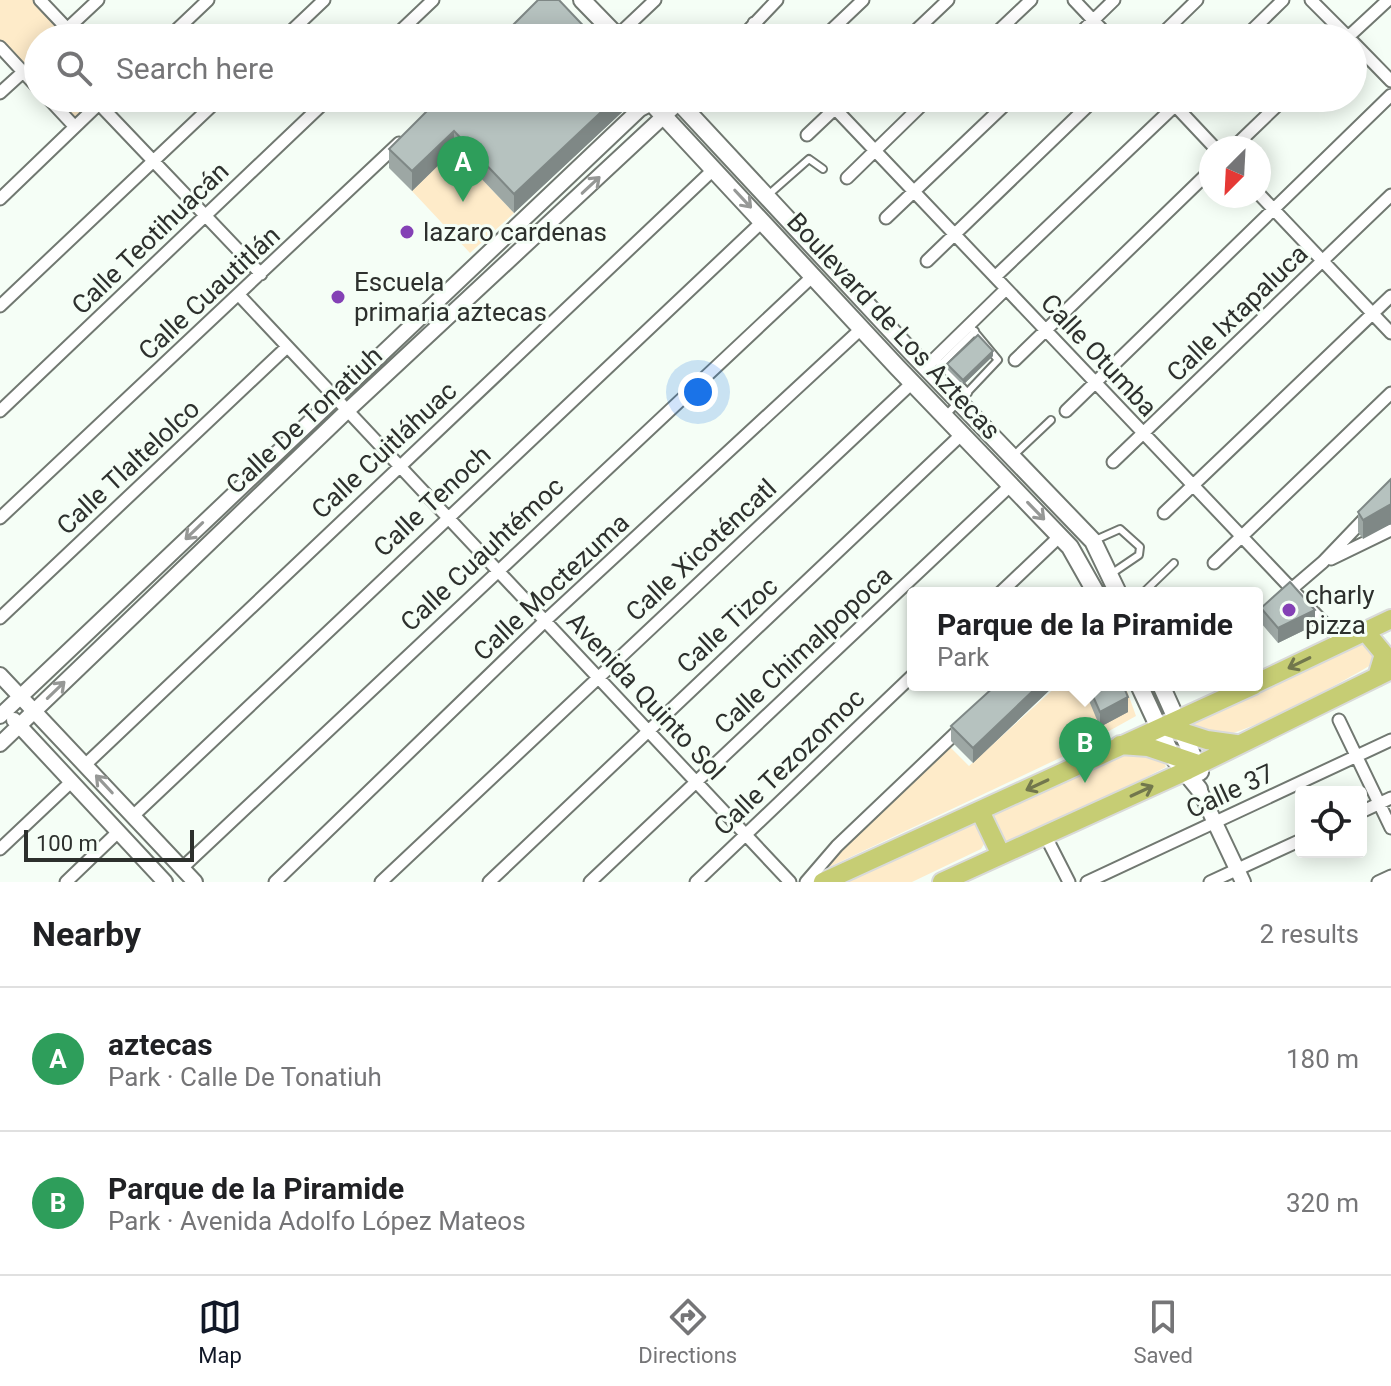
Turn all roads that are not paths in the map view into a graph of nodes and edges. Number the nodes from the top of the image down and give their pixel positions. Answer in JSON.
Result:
{"nodes":[{"id":1,"x":40,"y":0,"type":"edge"},
{"id":2,"x":98,"y":0,"type":"edge"},
{"id":3,"x":208,"y":0,"type":"edge"},
{"id":4,"x":324,"y":0,"type":"edge"},
{"id":5,"x":433,"y":0,"type":"edge"},
{"id":6,"x":582,"y":0,"type":"edge"},
{"id":7,"x":655,"y":0,"type":"edge"},
{"id":8,"x":777,"y":0,"type":"edge"},
{"id":9,"x":863,"y":0,"type":"edge"},
{"id":10,"x":948,"y":0,"type":"edge"},
{"id":11,"x":1031,"y":0,"type":"edge"},
{"id":12,"x":1074,"y":0,"type":"edge"},
{"id":13,"x":1114,"y":0,"type":"edge"},
{"id":14,"x":1197,"y":0,"type":"edge"},
{"id":15,"x":1283,"y":0,"type":"edge"},
{"id":16,"x":1311,"y":0,"type":"edge"},
{"id":17,"x":1389,"y":0,"type":"edge"},
{"id":18,"x":1093,"y":20,"type":"junction"},
{"id":19,"x":754,"y":23,"type":"edge"},
{"id":20,"x":62,"y":24,"type":"edge"},
{"id":21,"x":79,"y":24,"type":"edge"},
{"id":22,"x":183,"y":24,"type":"edge"},
{"id":23,"x":299,"y":24,"type":"edge"},
{"id":24,"x":408,"y":24,"type":"edge"},
{"id":25,"x":605,"y":24,"type":"edge"},
{"id":26,"x":631,"y":24,"type":"edge"},
{"id":27,"x":838,"y":24,"type":"edge"},
{"id":28,"x":923,"y":24,"type":"edge"},
{"id":29,"x":1006,"y":24,"type":"edge"},
{"id":30,"x":1089,"y":24,"type":"edge"},
{"id":31,"x":1097,"y":24,"type":"edge"},
{"id":32,"x":1172,"y":24,"type":"edge"},
{"id":33,"x":1258,"y":24,"type":"edge"},
{"id":34,"x":1335,"y":24,"type":"edge"},
{"id":35,"x":1365,"y":24,"type":"edge"},
{"id":36,"x":0,"y":47,"type":"edge"},
{"id":37,"x":1367,"y":56,"type":"edge"},
{"id":38,"x":23,"y":72,"type":"joint"},
{"id":39,"x":1391,"y":81,"type":"edge"},
{"id":40,"x":0,"y":93,"type":"edge"},
{"id":41,"x":1391,"y":95,"type":"edge"},
{"id":42,"x":61,"y":112,"type":"edge"},
{"id":43,"x":91,"y":112,"type":"edge"},
{"id":44,"x":111,"y":112,"type":"edge"},
{"id":45,"x":206,"y":112,"type":"edge"},
{"id":46,"x":314,"y":112,"type":"edge"},
{"id":47,"x":639,"y":112,"type":"edge"},
{"id":48,"x":662,"y":112,"type":"edge"},
{"id":49,"x":669,"y":112,"type":"edge"},
{"id":50,"x":691,"y":112,"type":"edge"},
{"id":51,"x":831,"y":112,"type":"edge"},
{"id":52,"x":839,"y":112,"type":"edge"},
{"id":53,"x":915,"y":112,"type":"edge"},
{"id":54,"x":997,"y":112,"type":"edge"},
{"id":55,"x":1081,"y":112,"type":"edge"},
{"id":56,"x":1164,"y":112,"type":"edge"},
{"id":57,"x":1184,"y":112,"type":"edge"},
{"id":58,"x":1270,"y":112,"type":"edge"},
{"id":59,"x":665,"y":117,"type":"junction"},
{"id":60,"x":75,"y":127,"type":"junction"},
{"id":61,"x":411,"y":131,"type":"edge"},
{"id":62,"x":807,"y":135,"type":"dead end"},
{"id":63,"x":1205,"y":136,"type":"edge"},
{"id":64,"x":1245,"y":136,"type":"edge"},
{"id":65,"x":875,"y":151,"type":"junction"},
{"id":66,"x":154,"y":162,"type":"junction"},
{"id":67,"x":714,"y":169,"type":"junction"},
{"id":68,"x":823,"y":169,"type":"dead end"},
{"id":69,"x":847,"y":178,"type":"dead end"},
{"id":70,"x":1199,"y":182,"type":"edge"},
{"id":71,"x":914,"y":192,"type":"junction"},
{"id":72,"x":1391,"y":195,"type":"edge"},
{"id":73,"x":767,"y":196,"type":"junction"},
{"id":74,"x":0,"y":199,"type":"edge"},
{"id":75,"x":1271,"y":207,"type":"edge"},
{"id":76,"x":1274,"y":210,"type":"junction"},
{"id":77,"x":204,"y":217,"type":"junction"},
{"id":78,"x":886,"y":218,"type":"dead end"},
{"id":79,"x":763,"y":221,"type":"junction"},
{"id":80,"x":954,"y":235,"type":"junction"},
{"id":81,"x":927,"y":261,"type":"dead end"},
{"id":82,"x":1323,"y":261,"type":"junction"},
{"id":83,"x":261,"y":274,"type":"junction"},
{"id":84,"x":814,"y":275,"type":"junction"},
{"id":85,"x":995,"y":277,"type":"junction"},
{"id":86,"x":1006,"y":289,"type":"junction"},
{"id":87,"x":239,"y":295,"type":"junction"},
{"id":88,"x":1391,"y":296,"type":"edge"},
{"id":89,"x":0,"y":306,"type":"edge"},
{"id":90,"x":1373,"y":314,"type":"junction"},
{"id":91,"x":862,"y":328,"type":"junction"},
{"id":92,"x":972,"y":328,"type":"junction"},
{"id":93,"x":1045,"y":330,"type":"junction"},
{"id":94,"x":1391,"y":333,"type":"edge"},
{"id":95,"x":287,"y":347,"type":"junction"},
{"id":96,"x":912,"y":353,"type":"junction"},
{"id":97,"x":1015,"y":360,"type":"dead end"},
{"id":98,"x":933,"y":366,"type":"junction"},
{"id":99,"x":897,"y":367,"type":"junction"},
{"id":100,"x":912,"y":383,"type":"junction"},
{"id":101,"x":1095,"y":383,"type":"junction"},
{"id":102,"x":1391,"y":393,"type":"edge"},
{"id":103,"x":335,"y":397,"type":"junction"},
{"id":104,"x":964,"y":398,"type":"junction"},
{"id":105,"x":348,"y":410,"type":"junction"},
{"id":106,"x":0,"y":411,"type":"edge"},
{"id":107,"x":1066,"y":411,"type":"dead end"},
{"id":108,"x":944,"y":417,"type":"junction"},
{"id":109,"x":1051,"y":420,"type":"dead end"},
{"id":110,"x":1142,"y":433,"type":"junction"},
{"id":111,"x":962,"y":434,"type":"junction"},
{"id":112,"x":1012,"y":457,"type":"junction"},
{"id":113,"x":1113,"y":462,"type":"dead end"},
{"id":114,"x":400,"y":465,"type":"junction"},
{"id":115,"x":1011,"y":485,"type":"junction"},
{"id":116,"x":1192,"y":486,"type":"junction"},
{"id":117,"x":1382,"y":502,"type":"edge"},
{"id":118,"x":1164,"y":513,"type":"dead end"},
{"id":119,"x":447,"y":516,"type":"junction"},
{"id":120,"x":0,"y":518,"type":"edge"},
{"id":121,"x":1391,"y":530,"type":"edge"},
{"id":122,"x":1060,"y":536,"type":"junction"},
{"id":123,"x":1242,"y":537,"type":"junction"},
{"id":124,"x":1093,"y":541,"type":"junction"},
{"id":125,"x":1323,"y":562,"type":"junction"},
{"id":126,"x":1174,"y":563,"type":"dead end"},
{"id":127,"x":1214,"y":563,"type":"dead end"},
{"id":128,"x":498,"y":568,"type":"junction"},
{"id":129,"x":1110,"y":575,"type":"junction"},
{"id":130,"x":1006,"y":587,"type":"edge"},
{"id":131,"x":1093,"y":587,"type":"edge"},
{"id":132,"x":1115,"y":587,"type":"edge"},
{"id":133,"x":1149,"y":587,"type":"edge"},
{"id":134,"x":1291,"y":590,"type":"junction"},
{"id":135,"x":1280,"y":600,"type":"edge"},
{"id":136,"x":0,"y":618,"type":"edge"},
{"id":137,"x":1391,"y":619,"type":"edge"},
{"id":138,"x":546,"y":620,"type":"junction"},
{"id":139,"x":1365,"y":631,"type":"junction"},
{"id":140,"x":1342,"y":642,"type":"junction"},
{"id":141,"x":1384,"y":674,"type":"edge"},
{"id":142,"x":0,"y":675,"type":"edge"},
{"id":143,"x":598,"y":677,"type":"junction"},
{"id":144,"x":1263,"y":680,"type":"edge"},
{"id":145,"x":907,"y":681,"type":"edge"},
{"id":146,"x":1142,"y":691,"type":"edge"},
{"id":147,"x":1164,"y":691,"type":"edge"},
{"id":148,"x":1242,"y":691,"type":"edge"},
{"id":149,"x":20,"y":696,"type":"junction"},
{"id":150,"x":2,"y":711,"type":"edge"},
{"id":151,"x":34,"y":711,"type":"junction"},
{"id":152,"x":972,"y":717,"type":"edge"},
{"id":153,"x":1339,"y":720,"type":"dead end"},
{"id":154,"x":19,"y":726,"type":"junction"},
{"id":155,"x":1158,"y":726,"type":"junction"},
{"id":156,"x":1179,"y":726,"type":"junction"},
{"id":157,"x":648,"y":729,"type":"junction"},
{"id":158,"x":1391,"y":740,"type":"edge"},
{"id":159,"x":0,"y":744,"type":"edge"},
{"id":160,"x":1236,"y":744,"type":"junction"},
{"id":161,"x":1119,"y":745,"type":"junction"},
{"id":162,"x":1357,"y":756,"type":"junction"},
{"id":163,"x":1184,"y":764,"type":"junction"},
{"id":164,"x":85,"y":765,"type":"junction"},
{"id":165,"x":71,"y":782,"type":"junction"},
{"id":166,"x":695,"y":782,"type":"junction"},
{"id":167,"x":1199,"y":789,"type":"joint"},
{"id":168,"x":1385,"y":800,"type":"edge"},
{"id":169,"x":1367,"y":809,"type":"edge"},
{"id":170,"x":980,"y":811,"type":"junction"},
{"id":171,"x":133,"y":816,"type":"junction"},
{"id":172,"x":1214,"y":823,"type":"junction"},
{"id":173,"x":1391,"y":828,"type":"edge"},
{"id":174,"x":118,"y":832,"type":"junction"},
{"id":175,"x":744,"y":835,"type":"junction"},
{"id":176,"x":1045,"y":835,"type":"junction"},
{"id":177,"x":1295,"y":844,"type":"edge"},
{"id":178,"x":0,"y":849,"type":"edge"},
{"id":179,"x":1001,"y":855,"type":"junction"},
{"id":180,"x":182,"y":868,"type":"junction"},
{"id":181,"x":1391,"y":876,"type":"edge"},
{"id":182,"x":1241,"y":879,"type":"edge"},
{"id":183,"x":66,"y":882,"type":"edge"},
{"id":184,"x":165,"y":882,"type":"edge"},
{"id":185,"x":195,"y":882,"type":"edge"},
{"id":186,"x":275,"y":882,"type":"edge"},
{"id":187,"x":381,"y":882,"type":"edge"},
{"id":188,"x":489,"y":882,"type":"edge"},
{"id":189,"x":590,"y":882,"type":"edge"},
{"id":190,"x":696,"y":882,"type":"edge"},
{"id":191,"x":790,"y":882,"type":"edge"},
{"id":192,"x":806,"y":882,"type":"edge"},
{"id":193,"x":823,"y":882,"type":"edge"},
{"id":194,"x":942,"y":882,"type":"edge"},
{"id":195,"x":1069,"y":882,"type":"edge"},
{"id":196,"x":1087,"y":882,"type":"edge"},
{"id":197,"x":1210,"y":882,"type":"edge"},
{"id":198,"x":1378,"y":882,"type":"edge"}],
"edges":[{"from":1,"to":20,"type":"street"},
{"from":2,"to":21,"type":"street"},
{"from":3,"to":22,"type":"street"},
{"from":4,"to":23,"type":"street"},
{"from":5,"to":24,"type":"street"},
{"from":6,"to":25,"type":"main road"},
{"from":7,"to":26,"type":"street"},
{"from":8,"to":19,"type":"street"},
{"from":9,"to":27,"type":"street"},
{"from":10,"to":28,"type":"street"},
{"from":11,"to":29,"type":"street"},
{"from":12,"to":18,"type":"street"},
{"from":13,"to":18,"type":"street"},
{"from":14,"to":32,"type":"street"},
{"from":15,"to":33,"type":"street"},
{"from":16,"to":34,"type":"street"},
{"from":17,"to":35,"type":"street"},
{"from":18,"to":30,"type":"street"},
{"from":18,"to":31,"type":"street"},
{"from":36,"to":38,"type":"street"},
{"from":37,"to":39,"type":"street"},
{"from":38,"to":40,"type":"street"},
{"from":41,"to":76,"type":"street"},
{"from":42,"to":60,"type":"street"},
{"from":43,"to":60,"type":"street"},
{"from":44,"to":66,"type":"street"},
{"from":45,"to":66,"type":"street"},
{"from":46,"to":77,"type":"street","name":"Calle Teotihuacán"},
{"from":47,"to":103,"type":"street","name":"Calle De Tonatiuh"},
{"from":48,"to":59,"type":"main road","name":"Boulevard de Los Aztecas"},
{"from":49,"to":59,"type":"street","name":"Calle De Tonatiuh"},
{"from":50,"to":73,"type":"main road","name":"Boulevard de Los Aztecas"},
{"from":51,"to":62,"type":"street"},
{"from":52,"to":65,"type":"street","name":"Calle Otumba"},
{"from":53,"to":65,"type":"street"},
{"from":54,"to":71,"type":"street"},
{"from":55,"to":80,"type":"street"},
{"from":56,"to":85,"type":"street"},
{"from":57,"to":63,"type":"street"},
{"from":58,"to":64,"type":"street"},
{"from":59,"to":67,"type":"main road","name":"Boulevard de Los Aztecas"},
{"from":105,"to":59,"type":"street","name":"Calle De Tonatiuh","one_way":true},
{"from":60,"to":74,"type":"street"},
{"from":61,"to":83,"type":"street","name":"Calle Cuautitlán"},
{"from":65,"to":69,"type":"street"},
{"from":65,"to":71,"type":"street","name":"Calle Otumba"},
{"from":66,"to":77,"type":"street"},
{"from":66,"to":89,"type":"street"},
{"from":67,"to":79,"type":"main road","name":"Boulevard de Los Aztecas","one_way":true},
{"from":67,"to":114,"type":"street","name":"Calle Cuitláhuac"},
{"from":68,"to":73,"type":"lane"},
{"from":70,"to":93,"type":"street"},
{"from":71,"to":78,"type":"street"},
{"from":71,"to":80,"type":"street","name":"Calle Otumba"},
{"from":72,"to":82,"type":"street","name":"Calle Ixtapaluca"},
{"from":73,"to":96,"type":"main road","name":"Boulevard de Los Aztecas"},
{"from":75,"to":76,"type":"street"},
{"from":76,"to":82,"type":"street"},
{"from":76,"to":101,"type":"street"},
{"from":77,"to":83,"type":"street"},
{"from":77,"to":106,"type":"street","name":"Calle Teotihuacán"},
{"from":79,"to":84,"type":"main road","name":"Boulevard de Los Aztecas"},
{"from":79,"to":119,"type":"street","name":"Calle Tenoch"},
{"from":80,"to":81,"type":"street"},
{"from":80,"to":85,"type":"street","name":"Calle Otumba"},
{"from":82,"to":90,"type":"street"},
{"from":82,"to":110,"type":"street","name":"Calle Ixtapaluca"},
{"from":83,"to":87,"type":"street","name":"Calle Cuautitlán"},
{"from":84,"to":91,"type":"main road","name":"Boulevard de Los Aztecas"},
{"from":84,"to":128,"type":"street","name":"Calle Cuauhtémoc"},
{"from":85,"to":86,"type":"street","name":"Calle Otumba"},
{"from":86,"to":92,"type":"street"},
{"from":86,"to":93,"type":"street","name":"Calle Otumba"},
{"from":87,"to":95,"type":"street","name":"Avenida Quinto Sol"},
{"from":87,"to":120,"type":"street","name":"Calle Cuautitlán"},
{"from":88,"to":90,"type":"street"},
{"from":90,"to":94,"type":"street"},
{"from":90,"to":116,"type":"street"},
{"from":91,"to":99,"type":"main road","name":"Boulevard de Los Aztecas"},
{"from":91,"to":138,"type":"street","name":"Calle Moctezuma"},
{"from":92,"to":98,"type":"street"},
{"from":92,"to":104,"type":"lane"},
{"from":93,"to":97,"type":"street"},
{"from":93,"to":101,"type":"street","name":"Calle Otumba"},
{"from":95,"to":103,"type":"street","name":"Avenida Quinto Sol"},
{"from":95,"to":136,"type":"street","name":"Calle Tlaltelolco"},
{"from":96,"to":98,"type":"main road","name":"Boulevard de Los Aztecas"},
{"from":96,"to":99,"type":"main road"},
{"from":98,"to":104,"type":"main road","name":"Boulevard de Los Aztecas"},
{"from":99,"to":100,"type":"main road","name":"Boulevard de Los Aztecas"},
{"from":100,"to":108,"type":"main road","name":"Boulevard de Los Aztecas"},
{"from":100,"to":143,"type":"street","name":"Calle Xicoténcatl"},
{"from":101,"to":107,"type":"street"},
{"from":101,"to":110,"type":"street","name":"Calle Otumba"},
{"from":102,"to":123,"type":"street"},
{"from":103,"to":105,"type":"street","name":"Avenida Quinto Sol"},
{"from":103,"to":149,"type":"street","name":"Calle De Tonatiuh","one_way":true},
{"from":104,"to":108,"type":"lane"},
{"from":104,"to":112,"type":"main road","name":"Boulevard de Los Aztecas"},
{"from":105,"to":114,"type":"street","name":"Avenida Quinto Sol"},
{"from":151,"to":105,"type":"street","name":"Calle De Tonatiuh","one_way":true},
{"from":108,"to":111,"type":"main road","name":"Boulevard de Los Aztecas"},
{"from":109,"to":112,"type":"lane"},
{"from":110,"to":113,"type":"street","name":"Calle Ixtapaluca"},
{"from":110,"to":116,"type":"street","name":"Calle Otumba"},
{"from":111,"to":115,"type":"main road","name":"Boulevard de Los Aztecas"},
{"from":111,"to":157,"type":"street","name":"Calle Tizoc"},
{"from":112,"to":124,"type":"main road","name":"Boulevard de Los Aztecas"},
{"from":114,"to":119,"type":"street","name":"Avenida Quinto Sol"},
{"from":114,"to":164,"type":"street","name":"Calle Cuitláhuac"},
{"from":115,"to":122,"type":"main road","name":"Boulevard de Los Aztecas","one_way":true},
{"from":115,"to":166,"type":"street","name":"Calle Chimalpopoca"},
{"from":116,"to":118,"type":"street"},
{"from":116,"to":123,"type":"street","name":"Calle Otumba"},
{"from":117,"to":125,"type":"street"},
{"from":119,"to":128,"type":"street","name":"Avenida Quinto Sol"},
{"from":119,"to":171,"type":"street","name":"Calle Tenoch"},
{"from":121,"to":125,"type":"street"},
{"from":122,"to":130,"type":"street"},
{"from":122,"to":131,"type":"main road","name":"Boulevard de Los Aztecas"},
{"from":123,"to":127,"type":"street"},
{"from":123,"to":134,"type":"street","name":"Calle Otumba"},
{"from":124,"to":129,"type":"main road","name":"Boulevard de Los Aztecas"},
{"from":124,"to":129,"type":"lane"},
{"from":125,"to":134,"type":"street"},
{"from":126,"to":133,"type":"lane"},
{"from":128,"to":138,"type":"street","name":"Avenida Quinto Sol"},
{"from":128,"to":180,"type":"street","name":"Calle Cuauhtémoc"},
{"from":129,"to":132,"type":"main road","name":"Boulevard de Los Aztecas"},
{"from":134,"to":135,"type":"street"},
{"from":134,"to":140,"type":"street","name":"Calle Otumba"},
{"from":137,"to":139,"type":"main road"},
{"from":138,"to":143,"type":"street","name":"Avenida Quinto Sol"},
{"from":138,"to":186,"type":"street","name":"Calle Moctezuma"},
{"from":139,"to":140,"type":"main road"},
{"from":139,"to":141,"type":"main road"},
{"from":140,"to":144,"type":"main road","one_way":true},
{"from":141,"to":160,"type":"main road"},
{"from":142,"to":149,"type":"street"},
{"from":143,"to":157,"type":"street","name":"Avenida Quinto Sol"},
{"from":143,"to":187,"type":"street","name":"Calle Xicoténcatl"},
{"from":145,"to":175,"type":"street","name":"Calle Tezozomoc"},
{"from":146,"to":155,"type":"main road"},
{"from":147,"to":156,"type":"main road"},
{"from":148,"to":156,"type":"main road"},
{"from":149,"to":150,"type":"street","name":"Calle De Tonatiuh"},
{"from":149,"to":151,"type":"street"},
{"from":150,"to":154,"type":"street"},
{"from":151,"to":154,"type":"street","name":"Calle De Tonatiuh"},
{"from":151,"to":164,"type":"street"},
{"from":152,"to":192,"type":"street"},
{"from":153,"to":162,"type":"street"},
{"from":154,"to":159,"type":"street","name":"Calle De Tonatiuh"},
{"from":154,"to":165,"type":"street"},
{"from":155,"to":156,"type":"main road"},
{"from":155,"to":161,"type":"main road"},
{"from":155,"to":163,"type":"main road"},
{"from":156,"to":160,"type":"main road"},
{"from":156,"to":163,"type":"main road"},
{"from":157,"to":166,"type":"street","name":"Avenida Quinto Sol"},
{"from":157,"to":188,"type":"street","name":"Calle Tizoc"},
{"from":158,"to":162,"type":"street","name":"Calle 37"},
{"from":160,"to":163,"type":"main road"},
{"from":161,"to":163,"type":"main road"},
{"from":161,"to":170,"type":"main road","one_way":true},
{"from":162,"to":168,"type":"street"},
{"from":162,"to":172,"type":"street","name":"Calle 37"},
{"from":163,"to":167,"type":"main road"},
{"from":176,"to":163,"type":"main road","one_way":true},
{"from":171,"to":164,"type":"street","one_way":true},
{"from":165,"to":174,"type":"street"},
{"from":165,"to":178,"type":"street"},
{"from":166,"to":175,"type":"street","name":"Avenida Quinto Sol"},
{"from":166,"to":189,"type":"street","name":"Calle Chimalpopoca"},
{"from":167,"to":172,"type":"street"},
{"from":168,"to":169,"type":"street"},
{"from":168,"to":173,"type":"street"},
{"from":170,"to":179,"type":"main road"},
{"from":170,"to":193,"type":"main road"},
{"from":171,"to":180,"type":"street"},
{"from":172,"to":182,"type":"street"},
{"from":172,"to":196,"type":"street","name":"Calle 37"},
{"from":174,"to":183,"type":"street"},
{"from":174,"to":184,"type":"street"},
{"from":175,"to":190,"type":"street","name":"Calle Tezozomoc"},
{"from":175,"to":191,"type":"street","name":"Avenida Quinto Sol"},
{"from":176,"to":179,"type":"main road"},
{"from":176,"to":195,"type":"street"},
{"from":177,"to":182,"type":"street"},
{"from":179,"to":194,"type":"main road"},
{"from":180,"to":185,"type":"street"},
{"from":181,"to":198,"type":"street"},
{"from":182,"to":197,"type":"street"}]}
